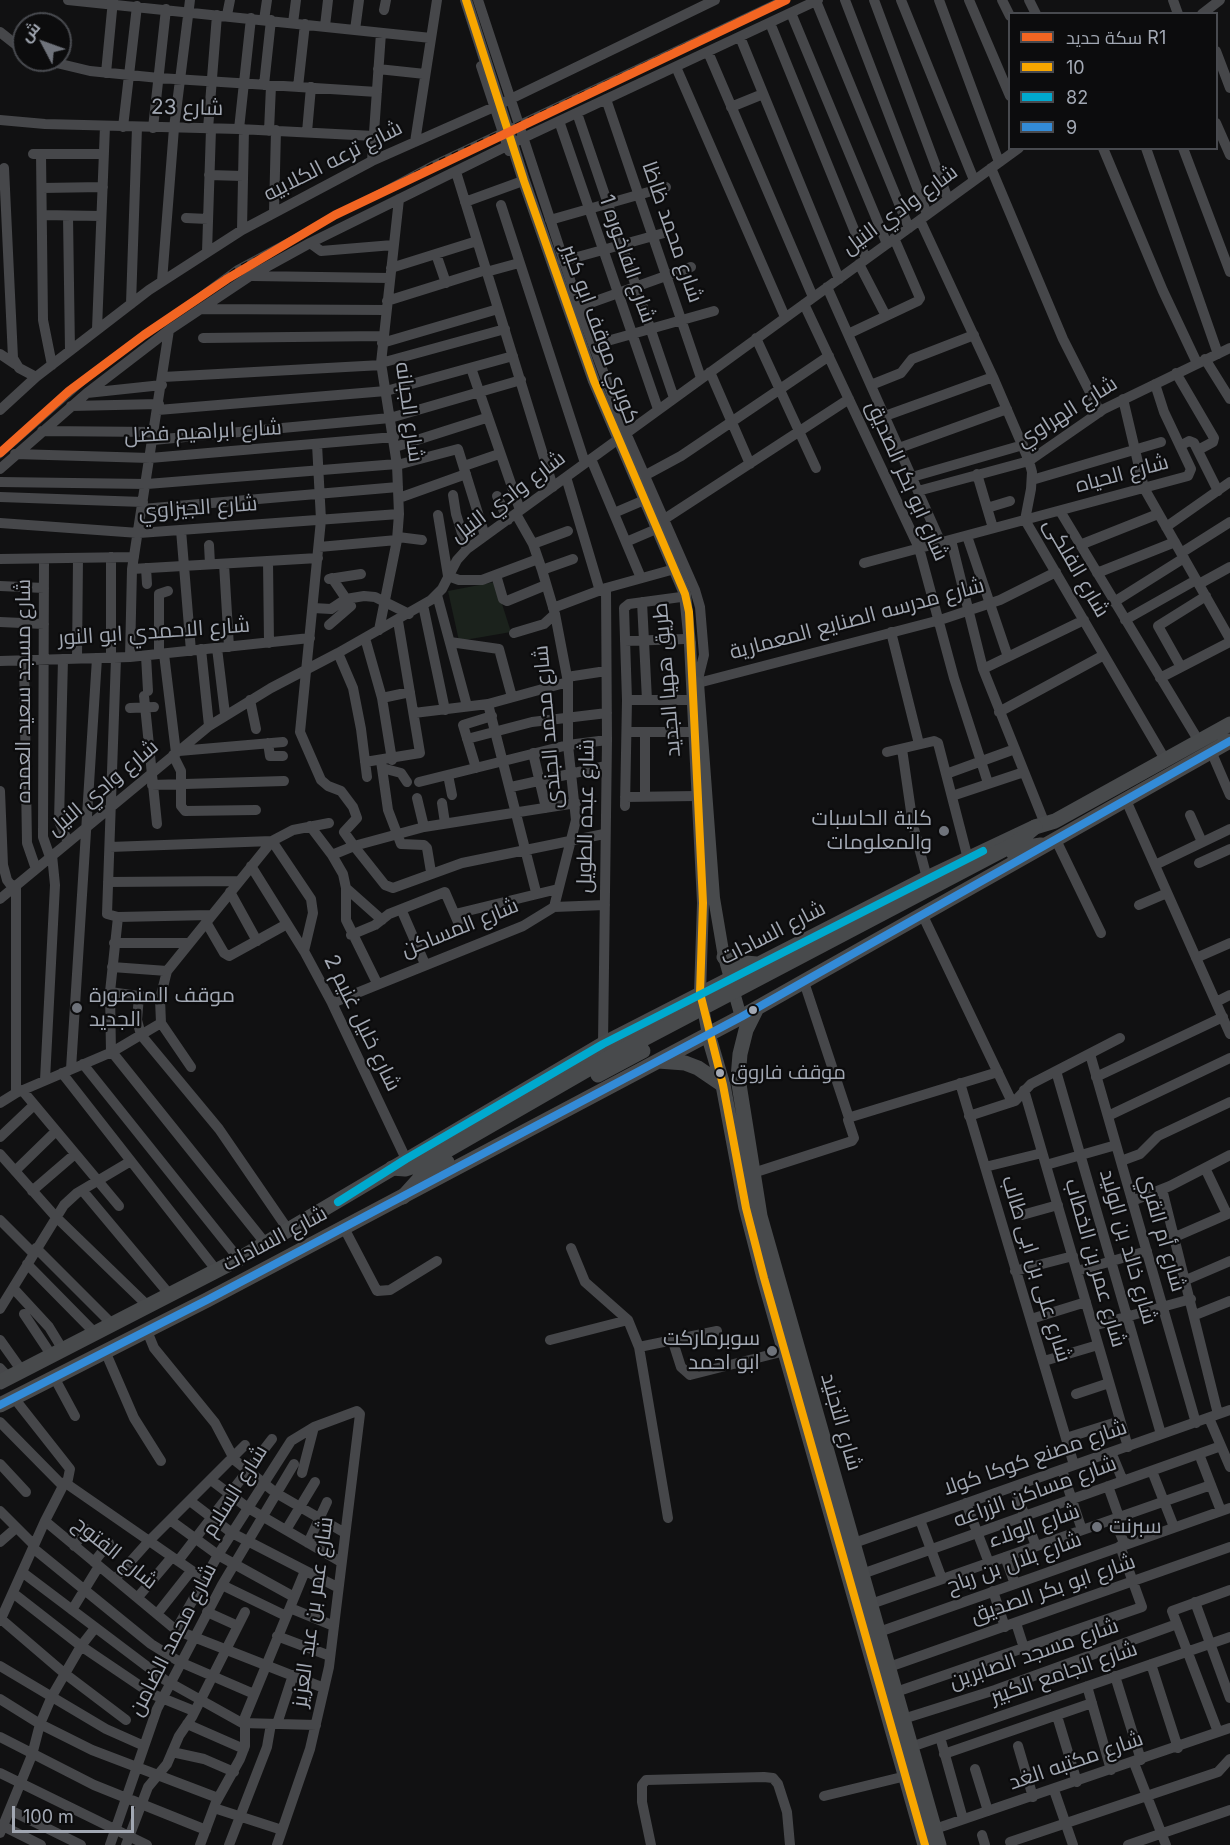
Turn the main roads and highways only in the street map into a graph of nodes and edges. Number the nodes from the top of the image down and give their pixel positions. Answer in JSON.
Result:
{"nodes":[{"id":1,"x":466,"y":0,"type":"edge"},
{"id":2,"x":473,"y":0,"type":"edge"},
{"id":3,"x":691,"y":642,"type":"junction"},
{"id":4,"x":696,"y":681,"type":"junction"},
{"id":5,"x":1230,"y":724,"type":"edge"},
{"id":6,"x":1230,"y":741,"type":"edge"},
{"id":7,"x":1205,"y":747,"type":"junction"},
{"id":8,"x":1040,"y":825,"type":"junction"},
{"id":9,"x":1041,"y":845,"type":"junction"},
{"id":10,"x":724,"y":957,"type":"junction"},
{"id":11,"x":757,"y":964,"type":"junction"},
{"id":12,"x":729,"y":978,"type":"junction"},
{"id":13,"x":700,"y":993,"type":"junction"},
{"id":14,"x":757,"y":1008,"type":"junction"},
{"id":15,"x":741,"y":1017,"type":"junction"},
{"id":16,"x":708,"y":1034,"type":"junction"},
{"id":17,"x":655,"y":1061,"type":"junction"},
{"id":18,"x":739,"y":1064,"type":"junction"},
{"id":19,"x":719,"y":1069,"type":"junction"},
{"id":20,"x":723,"y":1085,"type":"junction"},
{"id":21,"x":392,"y":1168,"type":"junction"},
{"id":22,"x":403,"y":1197,"type":"junction"},
{"id":23,"x":197,"y":1281,"type":"junction"},
{"id":24,"x":207,"y":1300,"type":"junction"},
{"id":25,"x":151,"y":1305,"type":"junction"},
{"id":26,"x":153,"y":1328,"type":"junction"},
{"id":27,"x":787,"y":1334,"type":"junction"},
{"id":28,"x":8,"y":1375,"type":"edge"},
{"id":29,"x":7,"y":1402,"type":"edge"},
{"id":30,"x":925,"y":1845,"type":"edge"},
{"id":31,"x":939,"y":1845,"type":"edge"}],
"edges":[{"from":1,"to":3,"type":"main road","name":"كوبري موقف ابو كبير","bridge":true},
{"from":2,"to":3,"type":"main road","name":"كوبري موقف ابو كبير"},
{"from":3,"to":4,"type":"main road","name":"كوبري موقف ابو كبير"},
{"from":4,"to":10,"type":"main road","name":"طريق ههيا الجديد"},
{"from":4,"to":13,"type":"main road","name":"طريق ههيا الجديد"},
{"from":5,"to":7,"type":"highway"},
{"from":6,"to":7,"type":"highway"},
{"from":7,"to":8,"type":"highway"},
{"from":7,"to":9,"type":"highway"},
{"from":8,"to":11,"type":"highway","name":"شارع السادات"},
{"from":8,"to":21,"type":"highway","bridge":true},
{"from":9,"to":14,"type":"highway","name":"شارع السادات"},
{"from":9,"to":22,"type":"highway","bridge":true},
{"from":10,"to":11,"type":"highway"},
{"from":10,"to":12,"type":"main road","name":"طريق ههيا الجديد"},
{"from":11,"to":12,"type":"highway","name":"شارع السادات"},
{"from":12,"to":13,"type":"highway","name":"شارع السادات"},
{"from":12,"to":15,"type":"main road","name":"طريق ههيا الجديد"},
{"from":13,"to":16,"type":"main road","name":"طريق ههيا الجديد"},
{"from":13,"to":21,"type":"highway","name":"شارع السادات"},
{"from":14,"to":15,"type":"highway","name":"شارع السادات"},
{"from":14,"to":18,"type":"highway","name":"شارع التجنيد"},
{"from":15,"to":16,"type":"highway","name":"شارع السادات"},
{"from":16,"to":17,"type":"highway","name":"شارع السادات"},
{"from":16,"to":19,"type":"highway","name":"شارع التجنيد"},
{"from":17,"to":20,"type":"highway"},
{"from":17,"to":22,"type":"highway","name":"شارع السادات"},
{"from":18,"to":19,"type":"highway"},
{"from":18,"to":27,"type":"highway","name":"شارع التجنيد"},
{"from":19,"to":20,"type":"highway","name":"شارع التجنيد"},
{"from":20,"to":27,"type":"highway","name":"شارع التجنيد"},
{"from":21,"to":23,"type":"highway","name":"شارع السادات"},
{"from":22,"to":24,"type":"highway","name":"شارع السادات"},
{"from":23,"to":24,"type":"highway"},
{"from":23,"to":25,"type":"highway","name":"شارع السادات"},
{"from":24,"to":26,"type":"highway","name":"شارع السادات"},
{"from":25,"to":26,"type":"highway"},
{"from":25,"to":28,"type":"highway","name":"شارع السادات"},
{"from":26,"to":29,"type":"highway","name":"شارع السادات"},
{"from":27,"to":30,"type":"highway","name":"شارع التجنيد"},
{"from":27,"to":31,"type":"highway","name":"شارع التجنيد"}]}
